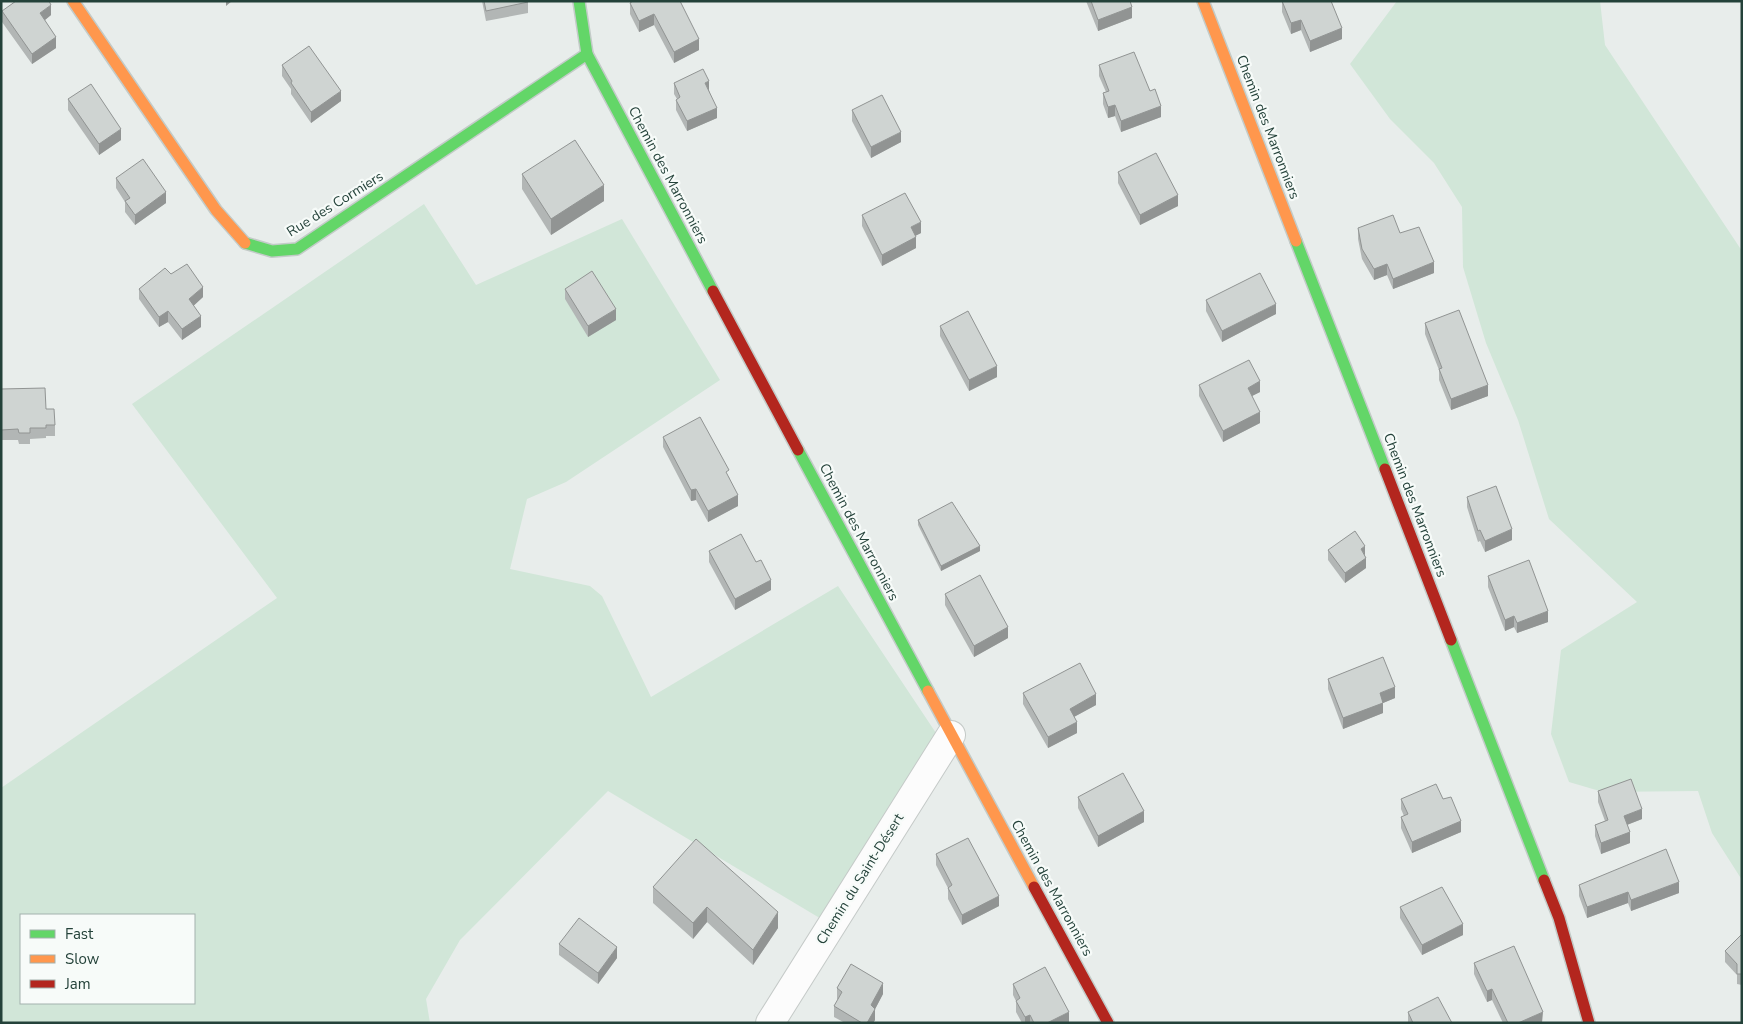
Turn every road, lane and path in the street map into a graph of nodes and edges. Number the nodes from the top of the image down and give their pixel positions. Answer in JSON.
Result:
{"nodes":[{"id":1,"x":73,"y":1,"type":"edge"},
{"id":2,"x":579,"y":1,"type":"edge"},
{"id":3,"x":1203,"y":1,"type":"edge"},
{"id":4,"x":587,"y":54,"type":"junction"},
{"id":5,"x":951,"y":735,"type":"junction"},
{"id":6,"x":770,"y":1023,"type":"edge"},
{"id":7,"x":1108,"y":1023,"type":"edge"},
{"id":8,"x":1589,"y":1023,"type":"edge"}],
"edges":[{"from":1,"to":4,"type":"street","name":"Rue des Cormiers"},
{"from":2,"to":4,"type":"street"},
{"from":3,"to":8,"type":"street","name":"Chemin des Marronniers"},
{"from":4,"to":5,"type":"street","name":"Chemin des Marronniers"},
{"from":5,"to":6,"type":"street","name":"Chemin du Saint-Désert"},
{"from":5,"to":7,"type":"street","name":"Chemin des Marronniers"}]}
